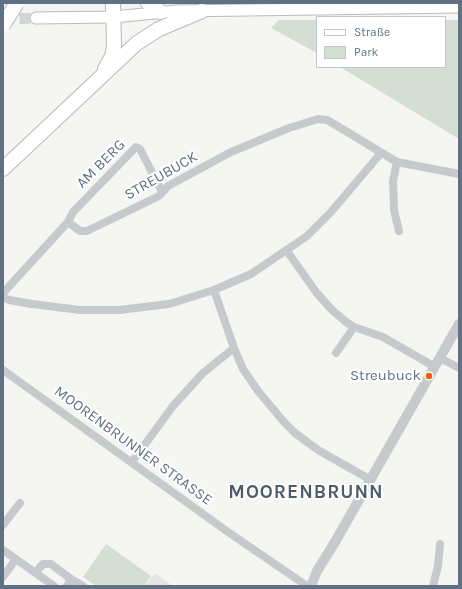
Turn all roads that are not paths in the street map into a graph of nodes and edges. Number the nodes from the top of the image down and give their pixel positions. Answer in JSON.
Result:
{"nodes":[{"id":1,"x":17,"y":3,"type":"edge"},
{"id":2,"x":148,"y":3,"type":"edge"},
{"id":3,"x":459,"y":7,"type":"edge"},
{"id":4,"x":113,"y":10,"type":"edge"},
{"id":5,"x":202,"y":11,"type":"junction"},
{"id":6,"x":161,"y":12,"type":"junction"},
{"id":7,"x":36,"y":18,"type":"tunnel mouth"},
{"id":8,"x":3,"y":26,"type":"edge"},
{"id":9,"x":101,"y":76,"type":"junction"},
{"id":10,"x":381,"y":153,"type":"junction"},
{"id":11,"x":397,"y":162,"type":"junction"},
{"id":12,"x":3,"y":169,"type":"edge"},
{"id":13,"x":459,"y":174,"type":"edge"},
{"id":14,"x":162,"y":192,"type":"junction"},
{"id":15,"x":68,"y":222,"type":"junction"},
{"id":16,"x":399,"y":231,"type":"dead end"},
{"id":17,"x":287,"y":251,"type":"junction"},
{"id":18,"x":214,"y":290,"type":"junction"},
{"id":19,"x":3,"y":292,"type":"edge"},
{"id":20,"x":3,"y":297,"type":"edge"},
{"id":21,"x":459,"y":324,"type":"edge"},
{"id":22,"x":354,"y":326,"type":"junction"},
{"id":23,"x":234,"y":348,"type":"junction"},
{"id":24,"x":336,"y":353,"type":"dead end"},
{"id":25,"x":437,"y":362,"type":"junction"},
{"id":26,"x":459,"y":368,"type":"edge"},
{"id":27,"x":3,"y":370,"type":"edge"},
{"id":28,"x":132,"y":462,"type":"junction"},
{"id":29,"x":371,"y":480,"type":"junction"},
{"id":30,"x":20,"y":503,"type":"dead end"},
{"id":31,"x":3,"y":525,"type":"edge"},
{"id":32,"x":440,"y":544,"type":"dead end"},
{"id":33,"x":3,"y":550,"type":"edge"},
{"id":34,"x":16,"y":559,"type":"junction"},
{"id":35,"x":36,"y":572,"type":"junction"},
{"id":36,"x":3,"y":577,"type":"edge"},
{"id":37,"x":69,"y":582,"type":"edge"},
{"id":38,"x":54,"y":586,"type":"edge"},
{"id":39,"x":83,"y":586,"type":"edge"},
{"id":40,"x":307,"y":586,"type":"edge"},
{"id":41,"x":311,"y":586,"type":"edge"},
{"id":42,"x":433,"y":586,"type":"edge"}],
"edges":[{"from":1,"to":8,"type":"highway","bridge":true},
{"from":2,"to":6,"type":"highway"},
{"from":3,"to":5,"type":"main road"},
{"from":4,"to":6,"type":"main road"},
{"from":4,"to":7,"type":"main road"},
{"from":4,"to":9,"type":"highway"},
{"from":5,"to":6,"type":"main road"},
{"from":5,"to":9,"type":"highway"},
{"from":9,"to":12,"type":"highway"},
{"from":10,"to":11,"type":"street","name":"STREUBUCK"},
{"from":10,"to":14,"type":"street","name":"STREUBUCK"},
{"from":10,"to":17,"type":"street"},
{"from":11,"to":13,"type":"street","name":"STREUBUCK"},
{"from":11,"to":16,"type":"street"},
{"from":14,"to":15,"type":"street","name":"STREUBUCK"},
{"from":14,"to":15,"type":"street","name":"AM BERG"},
{"from":15,"to":19,"type":"street"},
{"from":17,"to":18,"type":"street"},
{"from":17,"to":22,"type":"street"},
{"from":18,"to":20,"type":"street"},
{"from":18,"to":23,"type":"street"},
{"from":21,"to":25,"type":"street"},
{"from":22,"to":24,"type":"street"},
{"from":22,"to":25,"type":"street"},
{"from":23,"to":28,"type":"street"},
{"from":23,"to":29,"type":"street"},
{"from":25,"to":26,"type":"street"},
{"from":25,"to":29,"type":"street"},
{"from":27,"to":28,"type":"street","name":"MOORENBRUNNER STRASSE"},
{"from":28,"to":40,"type":"street","name":"MOORENBRUNNER STRASSE"},
{"from":29,"to":41,"type":"street"},
{"from":30,"to":31,"type":"street"},
{"from":32,"to":42,"type":"street"},
{"from":33,"to":34,"type":"street"},
{"from":34,"to":35,"type":"street"},
{"from":34,"to":36,"type":"street"},
{"from":35,"to":37,"type":"street"},
{"from":35,"to":38,"type":"street"},
{"from":37,"to":39,"type":"street"}]}
